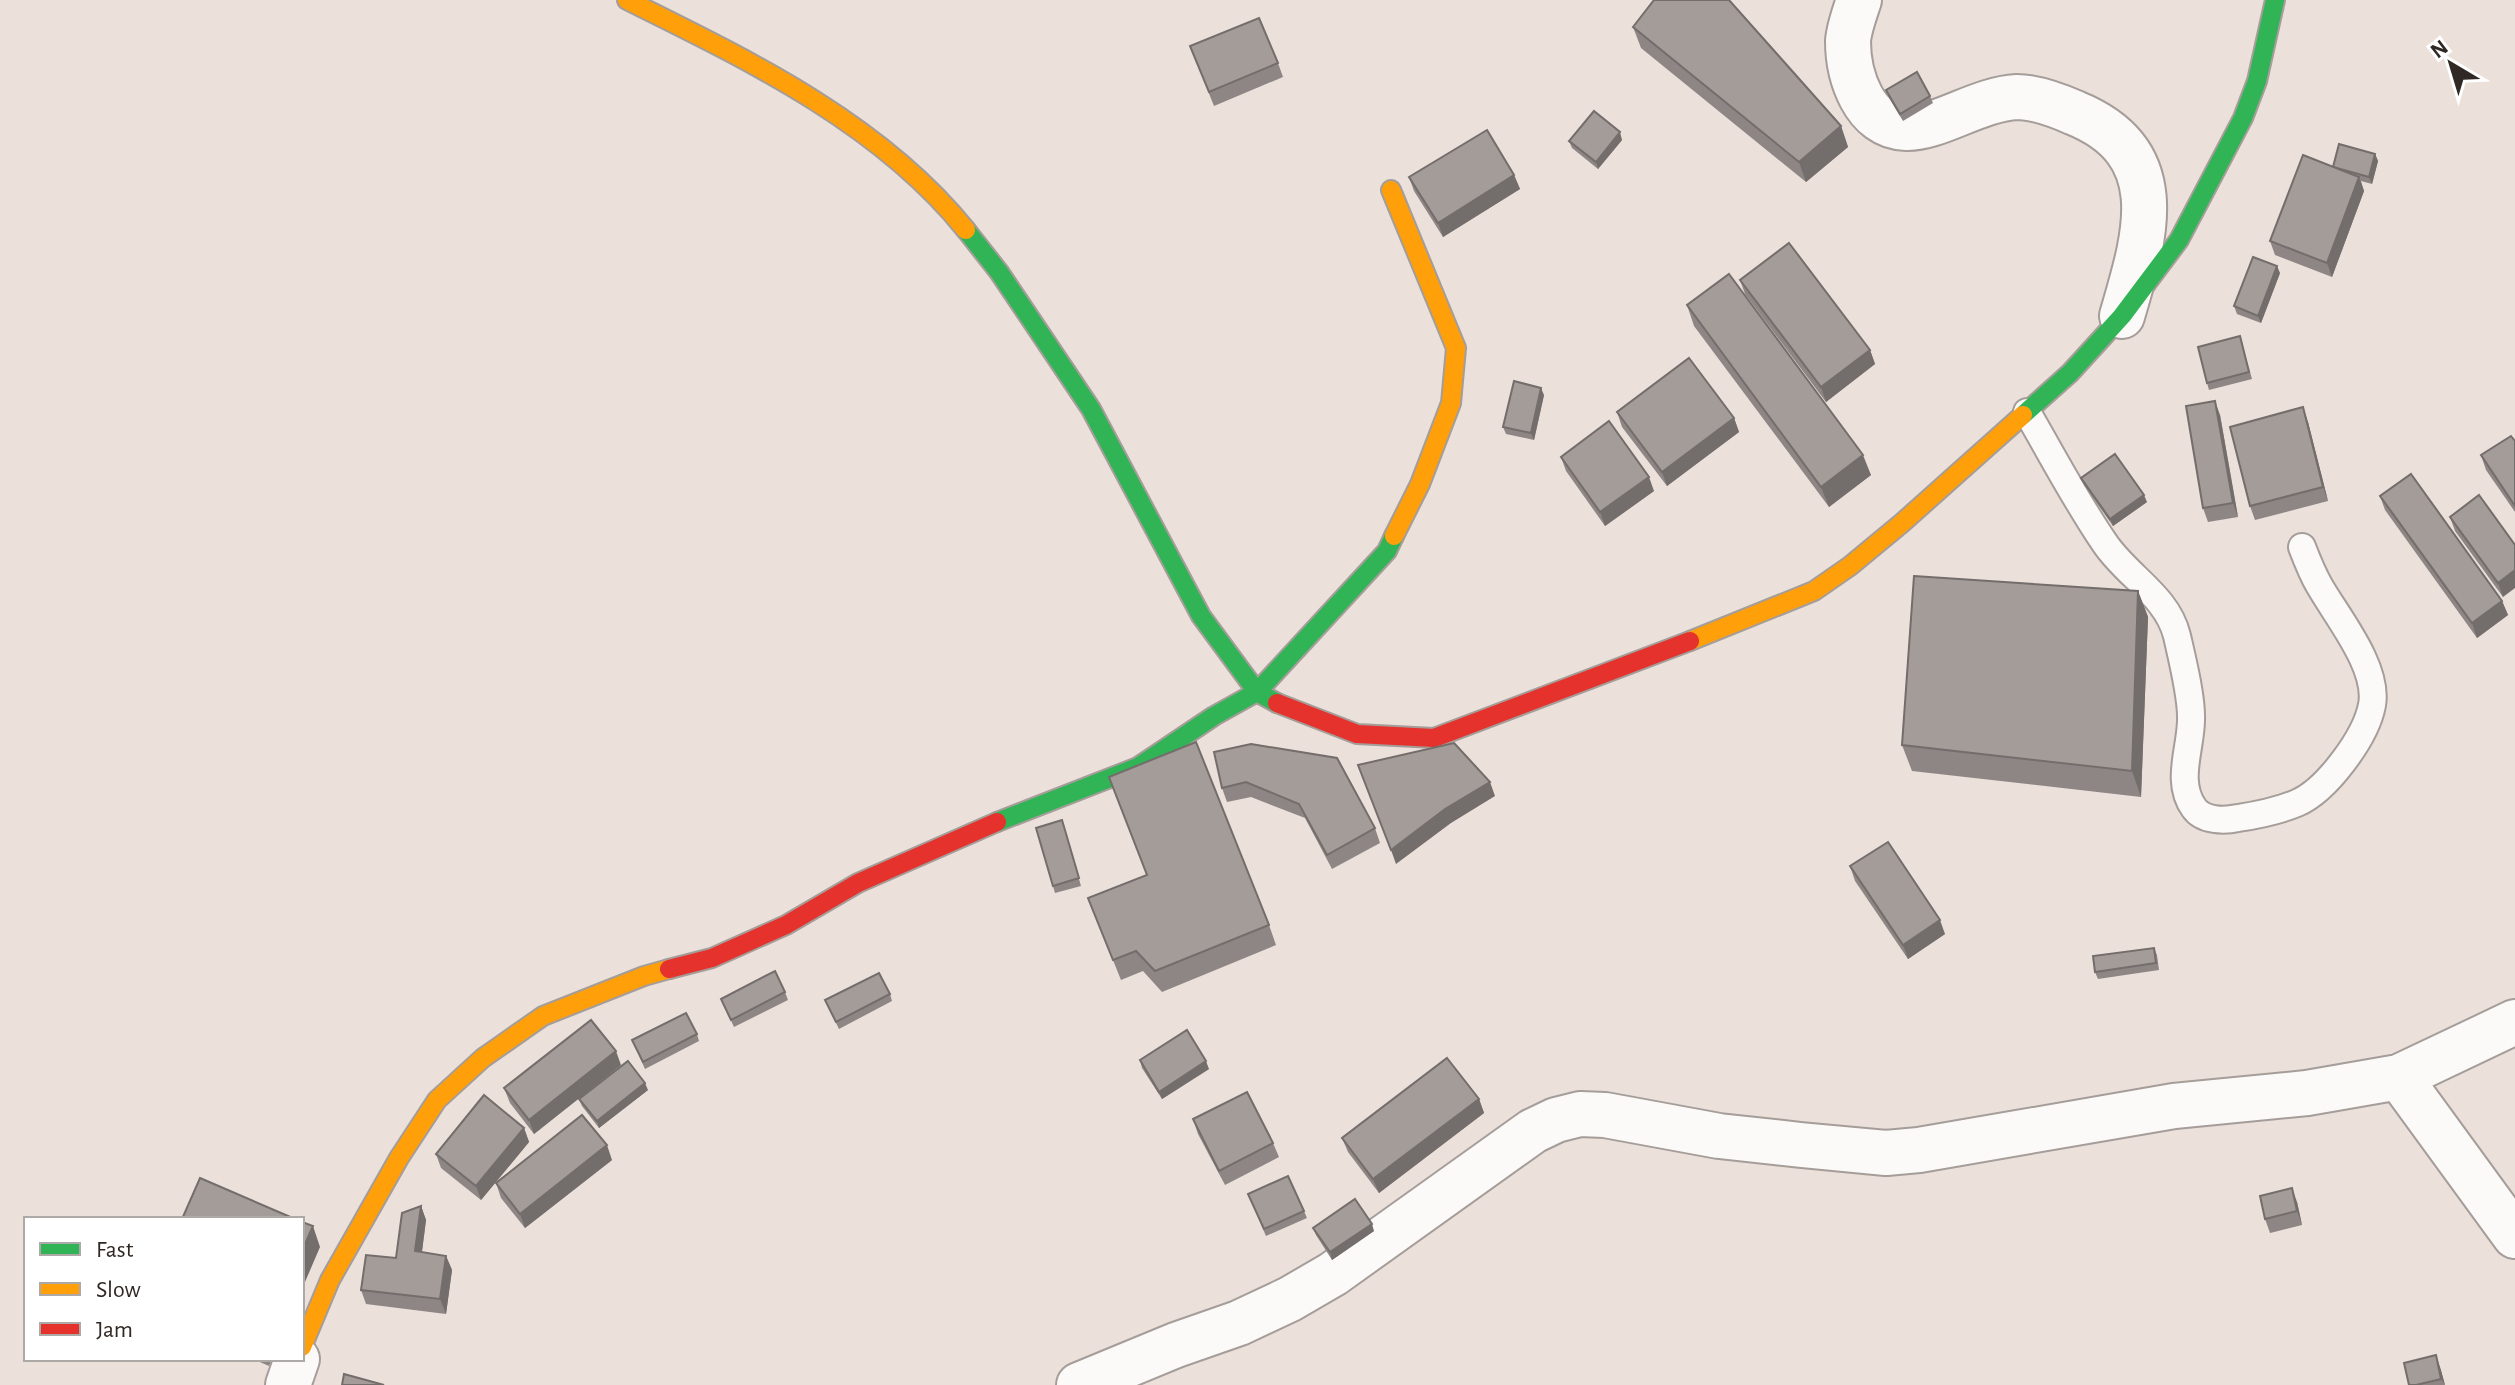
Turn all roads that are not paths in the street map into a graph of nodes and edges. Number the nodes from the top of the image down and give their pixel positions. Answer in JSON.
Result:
{"nodes":[{"id":1,"x":627,"y":0,"type":"edge"},
{"id":2,"x":1859,"y":0,"type":"edge"},
{"id":3,"x":2275,"y":0,"type":"edge"},
{"id":4,"x":1391,"y":190,"type":"dead end"},
{"id":5,"x":2122,"y":316,"type":"junction"},
{"id":6,"x":2027,"y":412,"type":"junction"},
{"id":7,"x":2302,"y":547,"type":"dead end"},
{"id":8,"x":1257,"y":692,"type":"junction"},
{"id":9,"x":2515,"y":1022,"type":"edge"},
{"id":10,"x":2399,"y":1077,"type":"junction"},
{"id":11,"x":2515,"y":1236,"type":"edge"},
{"id":12,"x":304,"y":1342,"type":"edge"},
{"id":13,"x":296,"y":1361,"type":"edge"},
{"id":14,"x":288,"y":1385,"type":"edge"},
{"id":15,"x":1079,"y":1385,"type":"edge"}],
"edges":[{"from":1,"to":8,"type":"street"},
{"from":2,"to":5,"type":"street"},
{"from":3,"to":5,"type":"street"},
{"from":4,"to":8,"type":"street"},
{"from":5,"to":6,"type":"street"},
{"from":6,"to":7,"type":"lane"},
{"from":6,"to":8,"type":"street"},
{"from":8,"to":12,"type":"street"},
{"from":9,"to":10,"type":"street"},
{"from":10,"to":11,"type":"street"},
{"from":10,"to":15,"type":"street"},
{"from":13,"to":14,"type":"street"}]}
